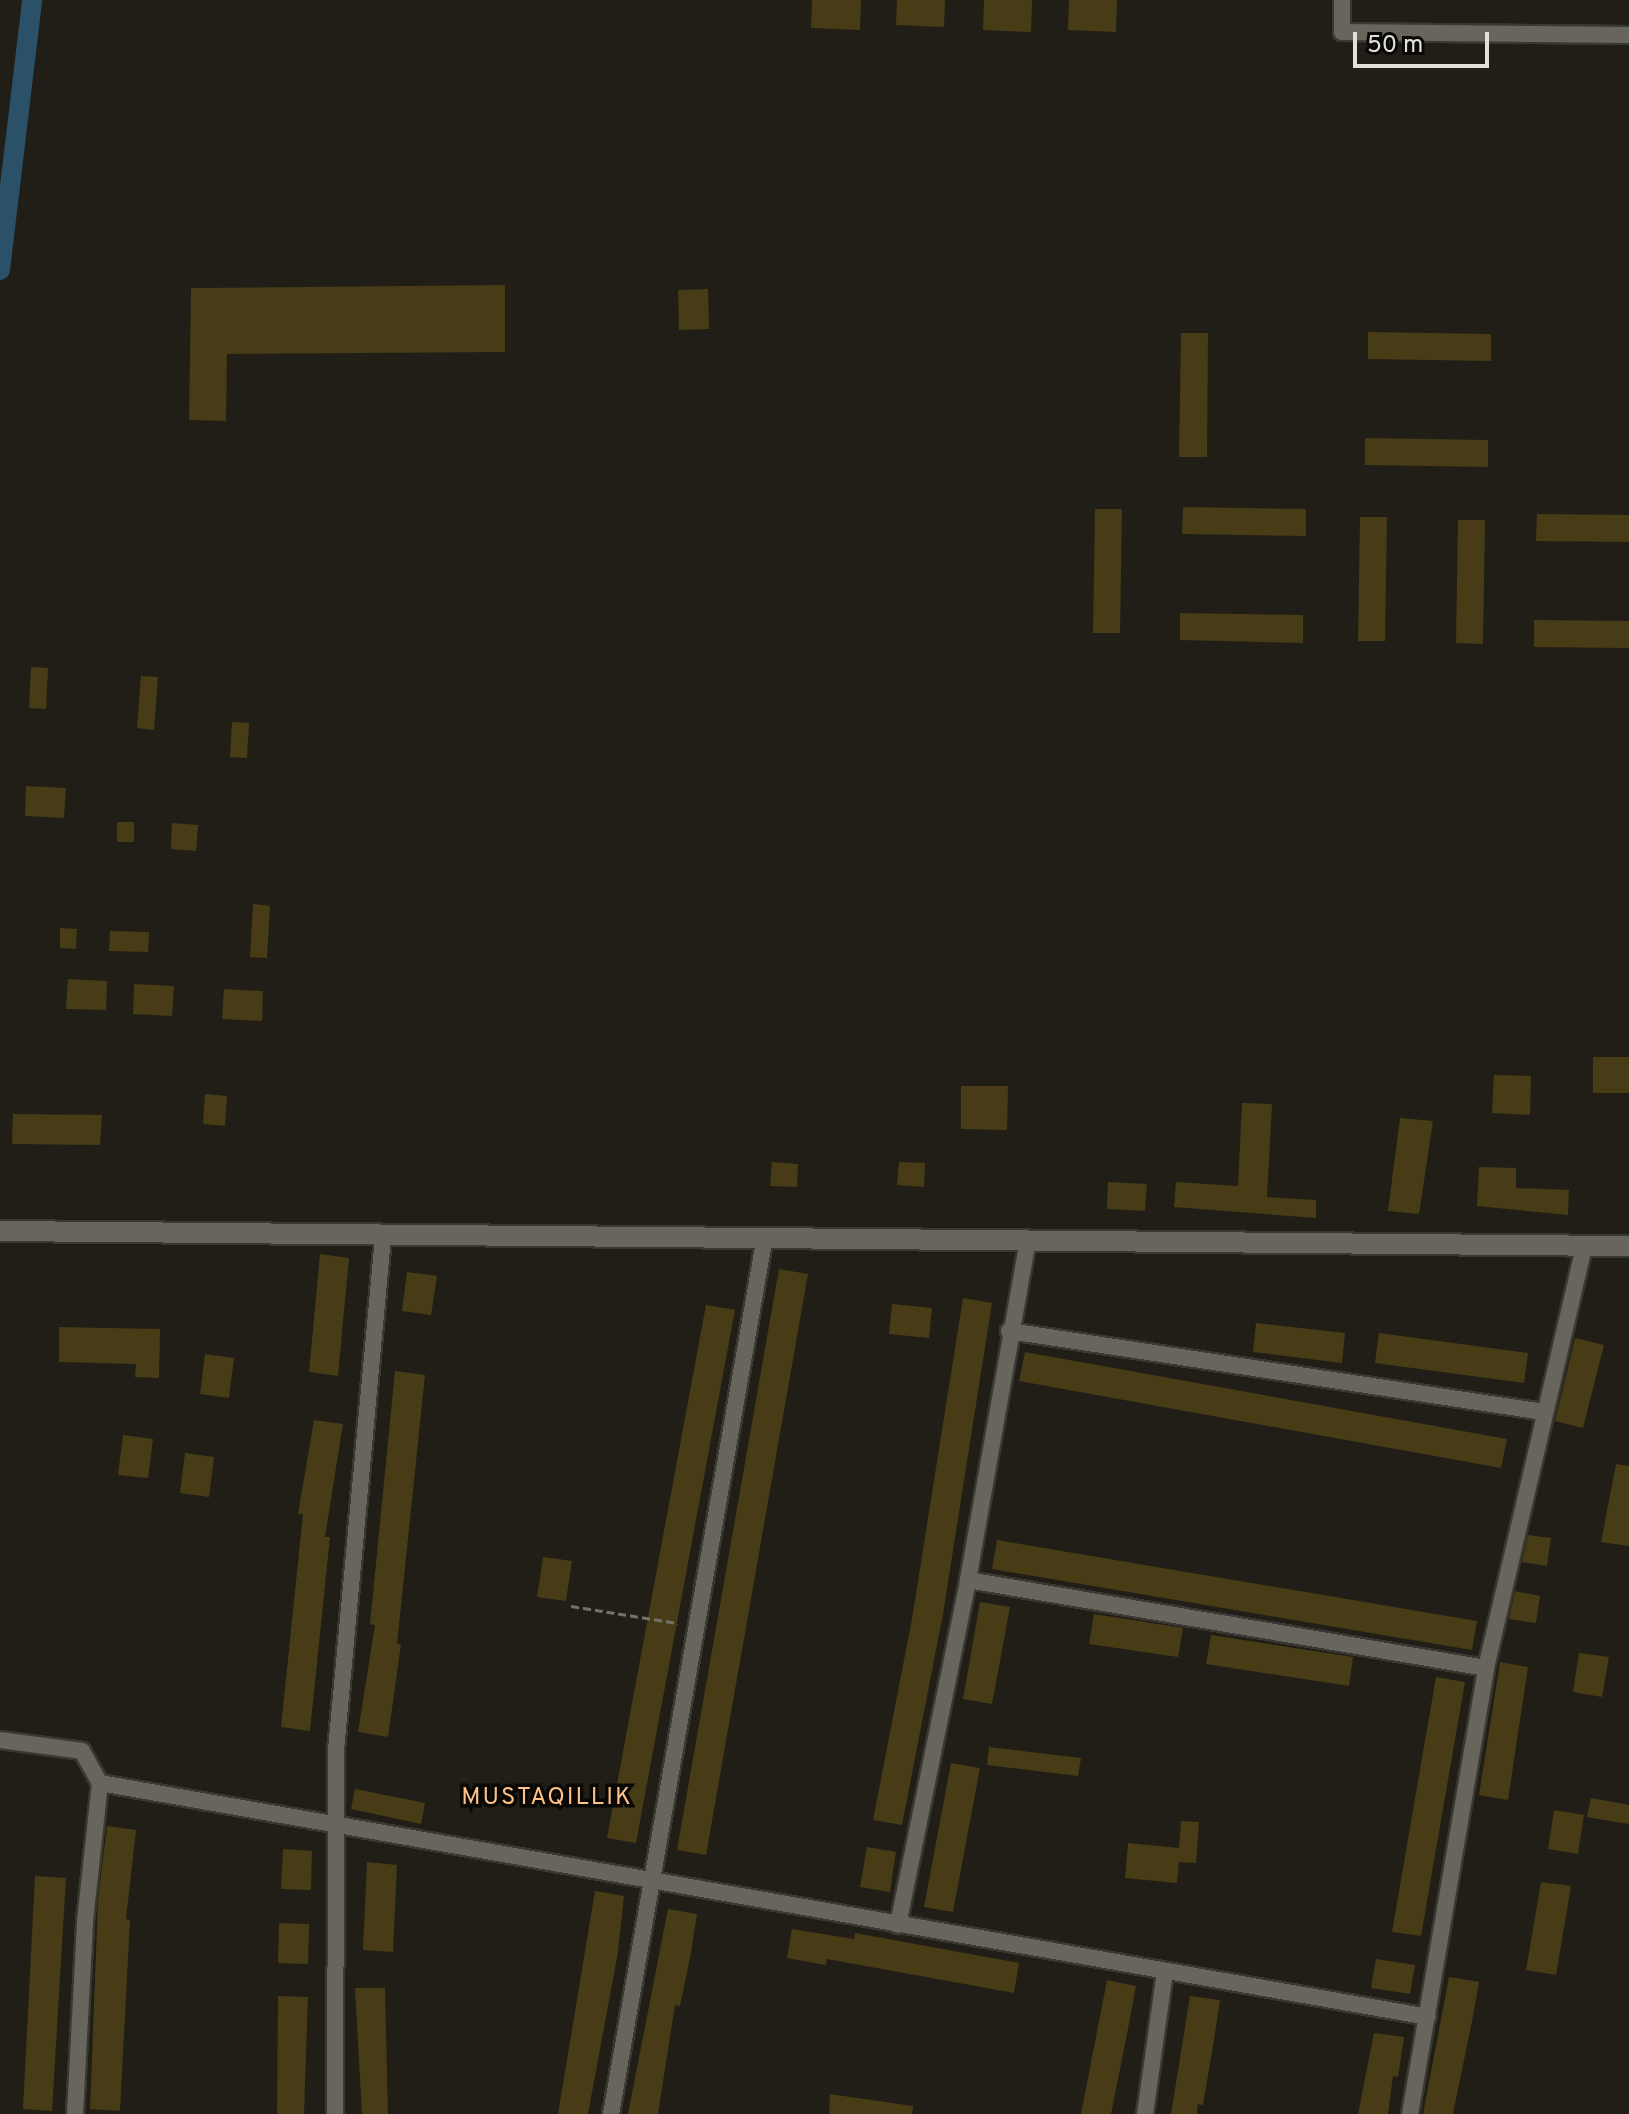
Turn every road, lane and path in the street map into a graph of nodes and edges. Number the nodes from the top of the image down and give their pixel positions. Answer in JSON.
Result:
{"nodes":[{"id":1,"x":1342,"y":0,"type":"edge"},
{"id":2,"x":1629,"y":35,"type":"edge"},
{"id":3,"x":0,"y":1231,"type":"edge"},
{"id":4,"x":765,"y":1236,"type":"junction"},
{"id":5,"x":383,"y":1238,"type":"junction"},
{"id":6,"x":1028,"y":1239,"type":"junction"},
{"id":7,"x":1629,"y":1246,"type":"edge"},
{"id":8,"x":1584,"y":1247,"type":"junction"},
{"id":9,"x":1009,"y":1331,"type":"junction"},
{"id":10,"x":1544,"y":1412,"type":"junction"},
{"id":11,"x":968,"y":1580,"type":"junction"},
{"id":12,"x":571,"y":1606,"type":"dead end"},
{"id":13,"x":695,"y":1626,"type":"junction"},
{"id":14,"x":1486,"y":1668,"type":"junction"},
{"id":15,"x":0,"y":1740,"type":"edge"},
{"id":16,"x":100,"y":1783,"type":"junction"},
{"id":17,"x":336,"y":1827,"type":"junction"},
{"id":18,"x":648,"y":1881,"type":"junction"},
{"id":19,"x":898,"y":1925,"type":"junction"},
{"id":20,"x":1165,"y":1971,"type":"junction"},
{"id":21,"x":1428,"y":2017,"type":"junction"},
{"id":22,"x":75,"y":2114,"type":"edge"},
{"id":23,"x":335,"y":2114,"type":"edge"},
{"id":24,"x":611,"y":2114,"type":"edge"},
{"id":25,"x":1145,"y":2114,"type":"edge"},
{"id":26,"x":1410,"y":2114,"type":"edge"}],
"edges":[{"from":1,"to":2,"type":"street"},
{"from":3,"to":5,"type":"street"},
{"from":4,"to":5,"type":"street"},
{"from":4,"to":6,"type":"street"},
{"from":4,"to":13,"type":"street"},
{"from":5,"to":17,"type":"street"},
{"from":6,"to":8,"type":"street"},
{"from":6,"to":9,"type":"street"},
{"from":7,"to":8,"type":"street"},
{"from":8,"to":10,"type":"street"},
{"from":9,"to":10,"type":"street"},
{"from":9,"to":11,"type":"street"},
{"from":10,"to":14,"type":"street"},
{"from":11,"to":14,"type":"street"},
{"from":11,"to":19,"type":"street"},
{"from":12,"to":13,"type":"path"},
{"from":13,"to":18,"type":"street"},
{"from":14,"to":21,"type":"street"},
{"from":15,"to":16,"type":"street"},
{"from":16,"to":17,"type":"street"},
{"from":16,"to":22,"type":"street"},
{"from":17,"to":18,"type":"street"},
{"from":17,"to":23,"type":"street"},
{"from":18,"to":19,"type":"street"},
{"from":18,"to":24,"type":"street"},
{"from":19,"to":20,"type":"street"},
{"from":20,"to":21,"type":"street"},
{"from":20,"to":25,"type":"street"},
{"from":21,"to":26,"type":"street"}]}
